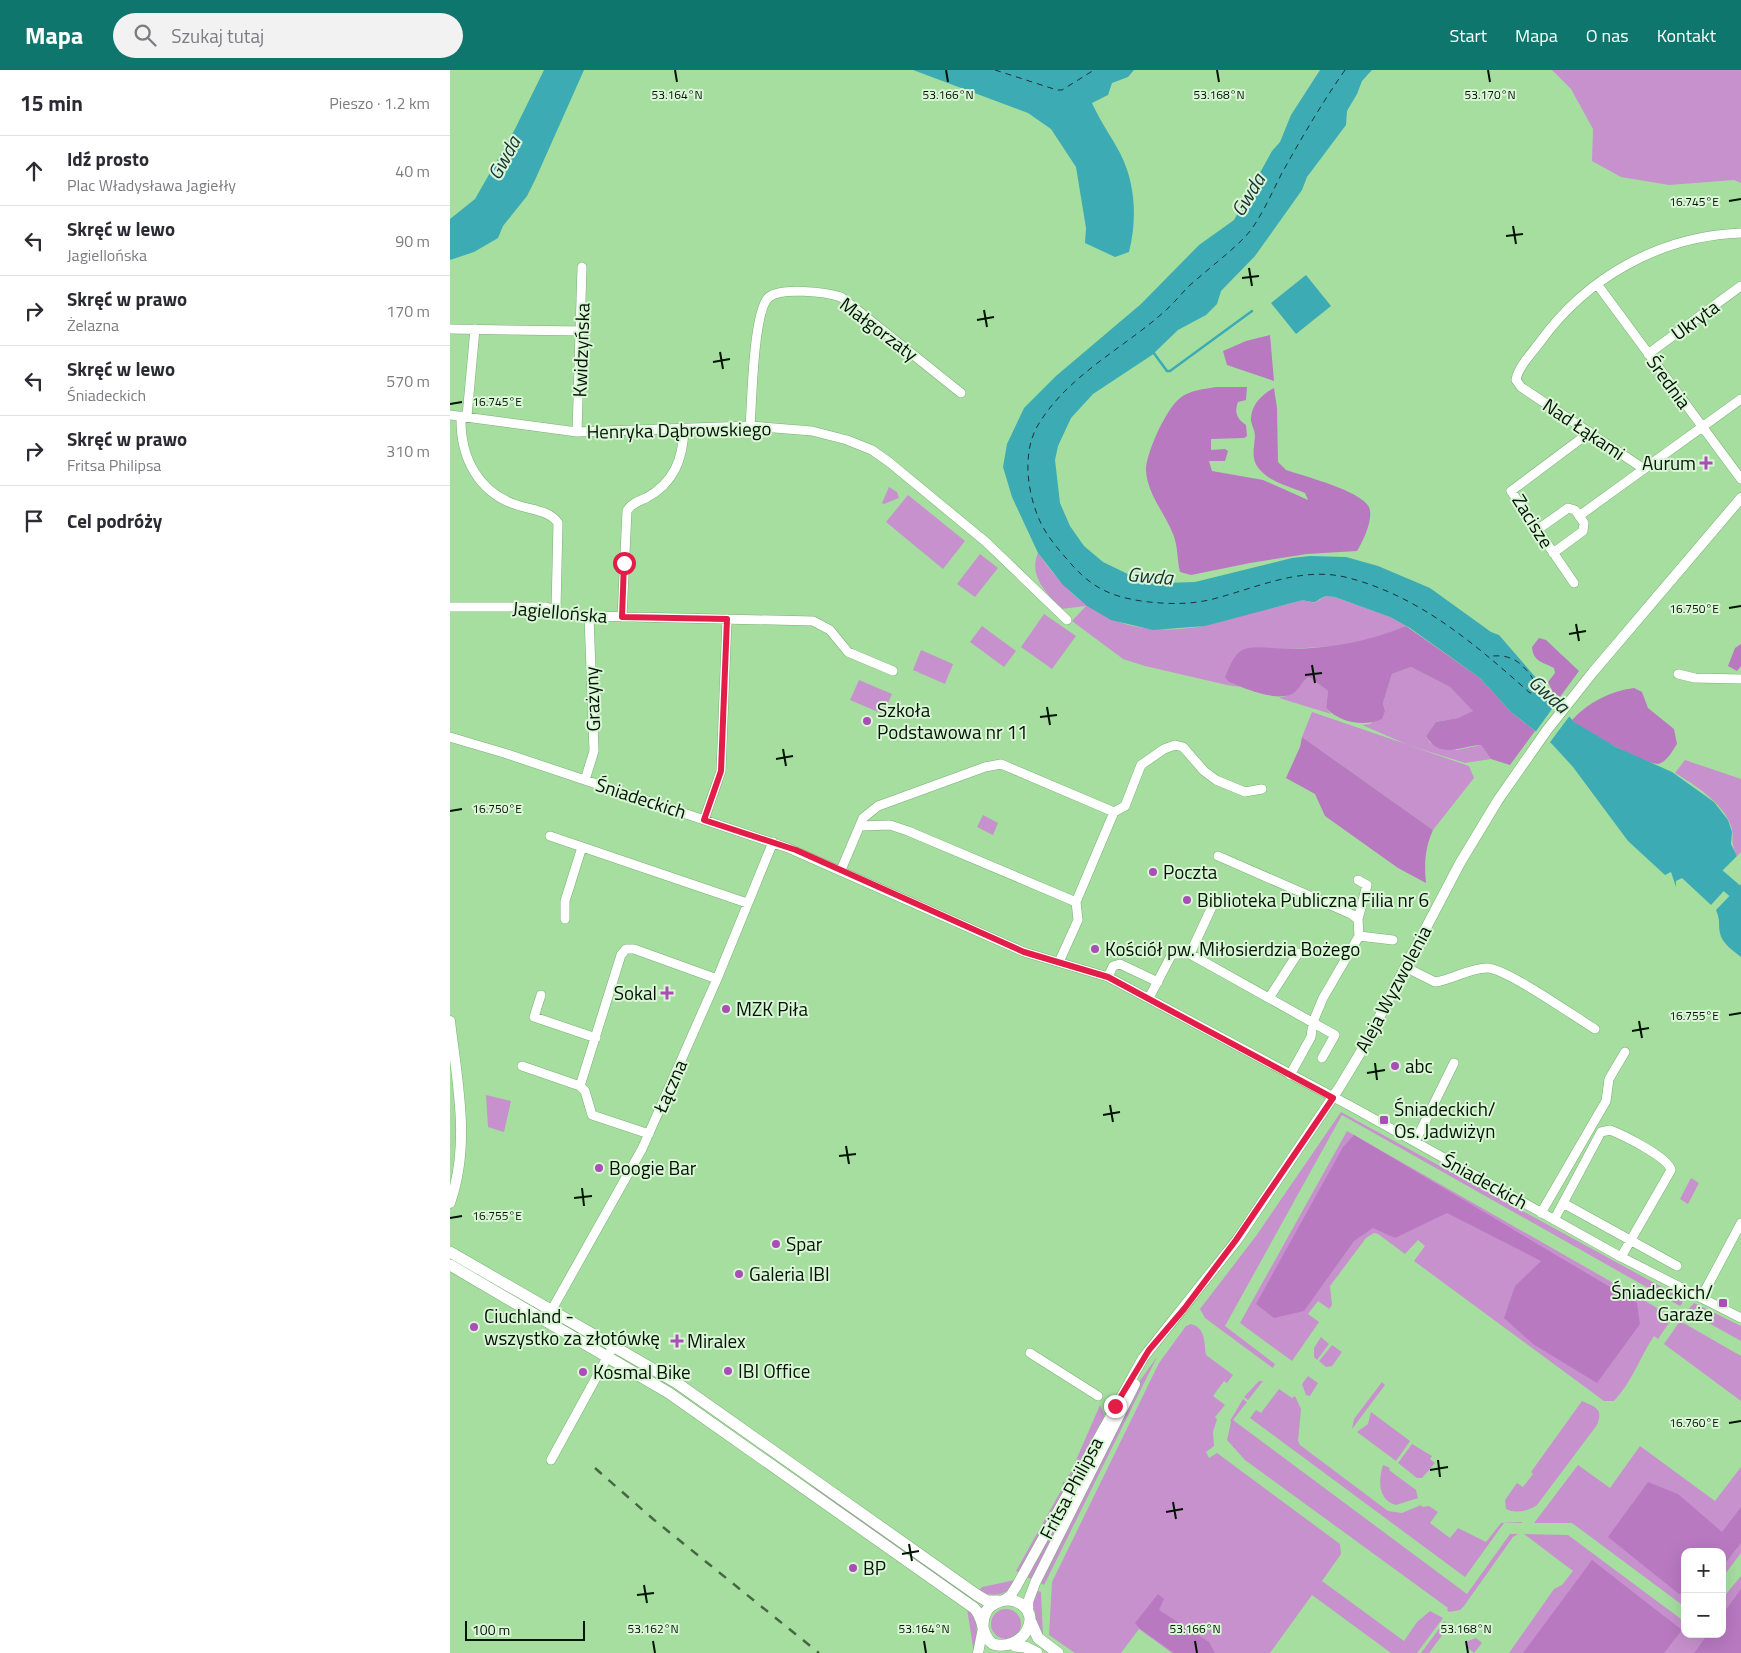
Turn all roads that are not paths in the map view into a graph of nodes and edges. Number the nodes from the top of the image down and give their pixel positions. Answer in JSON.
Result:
{"nodes":[{"id":1,"x":1741,"y":233,"type":"edge"},
{"id":2,"x":582,"y":267,"type":"dead end"},
{"id":3,"x":1597,"y":284,"type":"junction"},
{"id":4,"x":1741,"y":286,"type":"edge"},
{"id":5,"x":450,"y":329,"type":"edge"},
{"id":6,"x":475,"y":329,"type":"junction"},
{"id":7,"x":582,"y":331,"type":"junction"},
{"id":8,"x":1648,"y":354,"type":"junction"},
{"id":9,"x":961,"y":393,"type":"dead end"},
{"id":10,"x":1741,"y":399,"type":"edge"},
{"id":11,"x":450,"y":415,"type":"edge"},
{"id":12,"x":464,"y":416,"type":"junction"},
{"id":13,"x":750,"y":426,"type":"junction"},
{"id":14,"x":1702,"y":427,"type":"junction"},
{"id":15,"x":684,"y":429,"type":"junction"},
{"id":16,"x":1588,"y":431,"type":"junction"},
{"id":17,"x":578,"y":432,"type":"junction"},
{"id":18,"x":1644,"y":469,"type":"junction"},
{"id":19,"x":1741,"y":479,"type":"edge"},
{"id":20,"x":1741,"y":498,"type":"edge"},
{"id":21,"x":1579,"y":516,"type":"junction"},
{"id":22,"x":1537,"y":530,"type":"junction"},
{"id":23,"x":1553,"y":553,"type":"junction"},
{"id":24,"x":1574,"y":583,"type":"dead end"},
{"id":25,"x":450,"y":607,"type":"edge"},
{"id":26,"x":556,"y":609,"type":"junction"},
{"id":27,"x":589,"y":616,"type":"junction"},
{"id":28,"x":622,"y":617,"type":"junction"},
{"id":29,"x":727,"y":619,"type":"junction"},
{"id":30,"x":1067,"y":620,"type":"dead end"},
{"id":31,"x":893,"y":671,"type":"dead end"},
{"id":32,"x":1678,"y":674,"type":"dead end"},
{"id":33,"x":1741,"y":679,"type":"edge"},
{"id":34,"x":450,"y":737,"type":"edge"},
{"id":35,"x":585,"y":780,"type":"junction"},
{"id":36,"x":1262,"y":789,"type":"dead end"},
{"id":37,"x":1114,"y":812,"type":"junction"},
{"id":38,"x":704,"y":820,"type":"junction"},
{"id":39,"x":860,"y":826,"type":"junction"},
{"id":40,"x":550,"y":836,"type":"dead end"},
{"id":41,"x":773,"y":842,"type":"junction"},
{"id":42,"x":582,"y":847,"type":"junction"},
{"id":43,"x":1218,"y":856,"type":"dead end"},
{"id":44,"x":841,"y":870,"type":"junction"},
{"id":45,"x":1358,"y":880,"type":"dead end"},
{"id":46,"x":1216,"y":898,"type":"dead end"},
{"id":47,"x":1076,"y":902,"type":"junction"},
{"id":48,"x":747,"y":903,"type":"junction"},
{"id":49,"x":565,"y":919,"type":"dead end"},
{"id":50,"x":1358,"y":919,"type":"junction"},
{"id":51,"x":1359,"y":936,"type":"junction"},
{"id":52,"x":1393,"y":940,"type":"dead end"},
{"id":53,"x":1298,"y":953,"type":"dead end"},
{"id":54,"x":1190,"y":954,"type":"junction"},
{"id":55,"x":1060,"y":962,"type":"junction"},
{"id":56,"x":1404,"y":967,"type":"junction"},
{"id":57,"x":1108,"y":977,"type":"junction"},
{"id":58,"x":717,"y":978,"type":"junction"},
{"id":59,"x":1158,"y":982,"type":"junction"},
{"id":60,"x":541,"y":994,"type":"dead end"},
{"id":61,"x":1149,"y":998,"type":"junction"},
{"id":62,"x":1269,"y":998,"type":"junction"},
{"id":63,"x":450,"y":1021,"type":"edge"},
{"id":64,"x":1313,"y":1022,"type":"junction"},
{"id":65,"x":1595,"y":1029,"type":"dead end"},
{"id":66,"x":596,"y":1038,"type":"junction"},
{"id":67,"x":1625,"y":1052,"type":"dead end"},
{"id":68,"x":1322,"y":1058,"type":"dead end"},
{"id":69,"x":1454,"y":1063,"type":"dead end"},
{"id":70,"x":522,"y":1066,"type":"dead end"},
{"id":71,"x":1290,"y":1075,"type":"junction"},
{"id":72,"x":580,"y":1086,"type":"junction"},
{"id":73,"x":1333,"y":1098,"type":"junction"},
{"id":74,"x":460,"y":1106,"type":"junction"},
{"id":75,"x":450,"y":1114,"type":"edge"},
{"id":76,"x":649,"y":1134,"type":"junction"},
{"id":77,"x":1415,"y":1142,"type":"junction"},
{"id":78,"x":450,"y":1203,"type":"edge"},
{"id":79,"x":1563,"y":1203,"type":"junction"},
{"id":80,"x":1541,"y":1212,"type":"junction"},
{"id":81,"x":1554,"y":1220,"type":"junction"},
{"id":82,"x":1741,"y":1223,"type":"edge"},
{"id":83,"x":1630,"y":1240,"type":"junction"},
{"id":84,"x":450,"y":1252,"type":"edge"},
{"id":85,"x":1621,"y":1257,"type":"junction"},
{"id":86,"x":450,"y":1265,"type":"edge"},
{"id":87,"x":1677,"y":1266,"type":"dead end"},
{"id":88,"x":1701,"y":1298,"type":"junction"},
{"id":89,"x":549,"y":1315,"type":"junction"},
{"id":90,"x":1741,"y":1318,"type":"edge"},
{"id":91,"x":1171,"y":1325,"type":"junction"},
{"id":92,"x":611,"y":1351,"type":"junction"},
{"id":93,"x":1030,"y":1353,"type":"dead end"},
{"id":94,"x":1098,"y":1396,"type":"dead end"},
{"id":95,"x":551,"y":1460,"type":"dead end"},
{"id":96,"x":1001,"y":1601,"type":"junction"},
{"id":97,"x":1029,"y":1616,"type":"junction"},
{"id":98,"x":983,"y":1626,"type":"junction"},
{"id":99,"x":1009,"y":1649,"type":"edge"},
{"id":100,"x":978,"y":1653,"type":"edge"},
{"id":101,"x":1037,"y":1653,"type":"edge"},
{"id":102,"x":1058,"y":1653,"type":"edge"}],
"edges":[{"from":1,"to":3,"type":"street"},
{"from":2,"to":7,"type":"street","name":"Kwidzyńska"},
{"from":3,"to":8,"type":"street","name":"Średnia"},
{"from":3,"to":16,"type":"street","name":"Nad Łąkami"},
{"from":4,"to":8,"type":"street","name":"Ukryta"},
{"from":5,"to":6,"type":"street"},
{"from":6,"to":7,"type":"street"},
{"from":6,"to":12,"type":"street"},
{"from":7,"to":17,"type":"street","name":"Kwidzyńska"},
{"from":8,"to":14,"type":"street","name":"Średnia"},
{"from":9,"to":13,"type":"street","name":"Małgorzaty"},
{"from":10,"to":14,"type":"street","name":"Nad Łąkami"},
{"from":11,"to":12,"type":"street","name":"Henryka Dąbrowskiego"},
{"from":12,"to":17,"type":"street","name":"Henryka Dąbrowskiego"},
{"from":12,"to":26,"type":"street"},
{"from":13,"to":15,"type":"street","name":"Henryka Dąbrowskiego"},
{"from":13,"to":30,"type":"street","name":"Henryka Dąbrowskiego"},
{"from":14,"to":18,"type":"street","name":"Nad Łąkami"},
{"from":14,"to":19,"type":"street","name":"Średnia"},
{"from":15,"to":17,"type":"street","name":"Henryka Dąbrowskiego"},
{"from":15,"to":28,"type":"street"},
{"from":16,"to":18,"type":"street","name":"Nad Łąkami"},
{"from":16,"to":22,"type":"street","name":"Zacisze"},
{"from":18,"to":21,"type":"street"},
{"from":20,"to":56,"type":"street","name":"Aleja Wyzwolenia"},
{"from":21,"to":22,"type":"street"},
{"from":21,"to":23,"type":"street"},
{"from":22,"to":23,"type":"street","name":"Zacisze"},
{"from":23,"to":24,"type":"street","name":"Zacisze"},
{"from":25,"to":26,"type":"street","name":"Jagiellońska"},
{"from":26,"to":27,"type":"street","name":"Jagiellońska"},
{"from":27,"to":28,"type":"street","name":"Jagiellońska"},
{"from":27,"to":35,"type":"street","name":"Grażyny"},
{"from":28,"to":29,"type":"street","name":"Jagiellońska"},
{"from":29,"to":31,"type":"street","name":"Jagiellońska"},
{"from":29,"to":38,"type":"street"},
{"from":32,"to":33,"type":"street"},
{"from":34,"to":35,"type":"street","name":"Śniadeckich"},
{"from":35,"to":38,"type":"street","name":"Śniadeckich"},
{"from":36,"to":37,"type":"street"},
{"from":37,"to":39,"type":"street"},
{"from":37,"to":47,"type":"street"},
{"from":38,"to":41,"type":"street","name":"Śniadeckich"},
{"from":39,"to":44,"type":"street"},
{"from":39,"to":47,"type":"street"},
{"from":40,"to":42,"type":"street"},
{"from":41,"to":44,"type":"street","name":"Śniadeckich"},
{"from":41,"to":48,"type":"street","name":"Łączna"},
{"from":42,"to":48,"type":"street"},
{"from":42,"to":49,"type":"street"},
{"from":43,"to":50,"type":"street"},
{"from":44,"to":55,"type":"street","name":"Śniadeckich"},
{"from":45,"to":50,"type":"street"},
{"from":46,"to":54,"type":"street"},
{"from":47,"to":55,"type":"street"},
{"from":48,"to":58,"type":"street","name":"Łączna"},
{"from":50,"to":51,"type":"street"},
{"from":51,"to":52,"type":"street"},
{"from":51,"to":64,"type":"street"},
{"from":53,"to":62,"type":"street"},
{"from":54,"to":59,"type":"street"},
{"from":54,"to":62,"type":"street"},
{"from":55,"to":57,"type":"street","name":"Śniadeckich"},
{"from":56,"to":65,"type":"street"},
{"from":56,"to":73,"type":"street","name":"Aleja Wyzwolenia"},
{"from":57,"to":59,"type":"street"},
{"from":57,"to":61,"type":"street","name":"Śniadeckich"},
{"from":58,"to":66,"type":"street"},
{"from":58,"to":76,"type":"street","name":"Łączna"},
{"from":59,"to":61,"type":"street"},
{"from":60,"to":66,"type":"street"},
{"from":61,"to":71,"type":"street","name":"Śniadeckich"},
{"from":62,"to":64,"type":"street"},
{"from":63,"to":74,"type":"street"},
{"from":64,"to":68,"type":"street"},
{"from":64,"to":71,"type":"street"},
{"from":66,"to":72,"type":"street"},
{"from":67,"to":80,"type":"street"},
{"from":69,"to":77,"type":"street"},
{"from":70,"to":72,"type":"street"},
{"from":71,"to":73,"type":"street","name":"Śniadeckich"},
{"from":72,"to":76,"type":"street"},
{"from":73,"to":77,"type":"street","name":"Śniadeckich"},
{"from":73,"to":91,"type":"street","name":"Fritsa Philipsa"},
{"from":74,"to":75,"type":"street"},
{"from":74,"to":78,"type":"street"},
{"from":76,"to":89,"type":"street","name":"Łączna"},
{"from":77,"to":80,"type":"street","name":"Śniadeckich"},
{"from":79,"to":81,"type":"street"},
{"from":79,"to":83,"type":"street"},
{"from":79,"to":83,"type":"street"},
{"from":80,"to":81,"type":"street","name":"Śniadeckich"},
{"from":81,"to":85,"type":"street","name":"Śniadeckich"},
{"from":82,"to":88,"type":"street"},
{"from":83,"to":85,"type":"street"},
{"from":83,"to":87,"type":"street"},
{"from":84,"to":89,"type":"main road"},
{"from":85,"to":88,"type":"street","name":"Śniadeckich"},
{"from":86,"to":89,"type":"main road"},
{"from":88,"to":90,"type":"street","name":"Śniadeckich"},
{"from":89,"to":92,"type":"main road"},
{"from":91,"to":96,"type":"street","name":"Fritsa Philipsa"},
{"from":91,"to":97,"type":"street","name":"Fritsa Philipsa"},
{"from":92,"to":95,"type":"street"},
{"from":92,"to":96,"type":"main road"},
{"from":92,"to":98,"type":"main road"},
{"from":93,"to":94,"type":"street"},
{"from":96,"to":97,"type":"main road"},
{"from":96,"to":98,"type":"main road"},
{"from":97,"to":99,"type":"main road"},
{"from":97,"to":102,"type":"main road"},
{"from":98,"to":99,"type":"main road"},
{"from":98,"to":100,"type":"street"},
{"from":99,"to":101,"type":"main road"}]}
